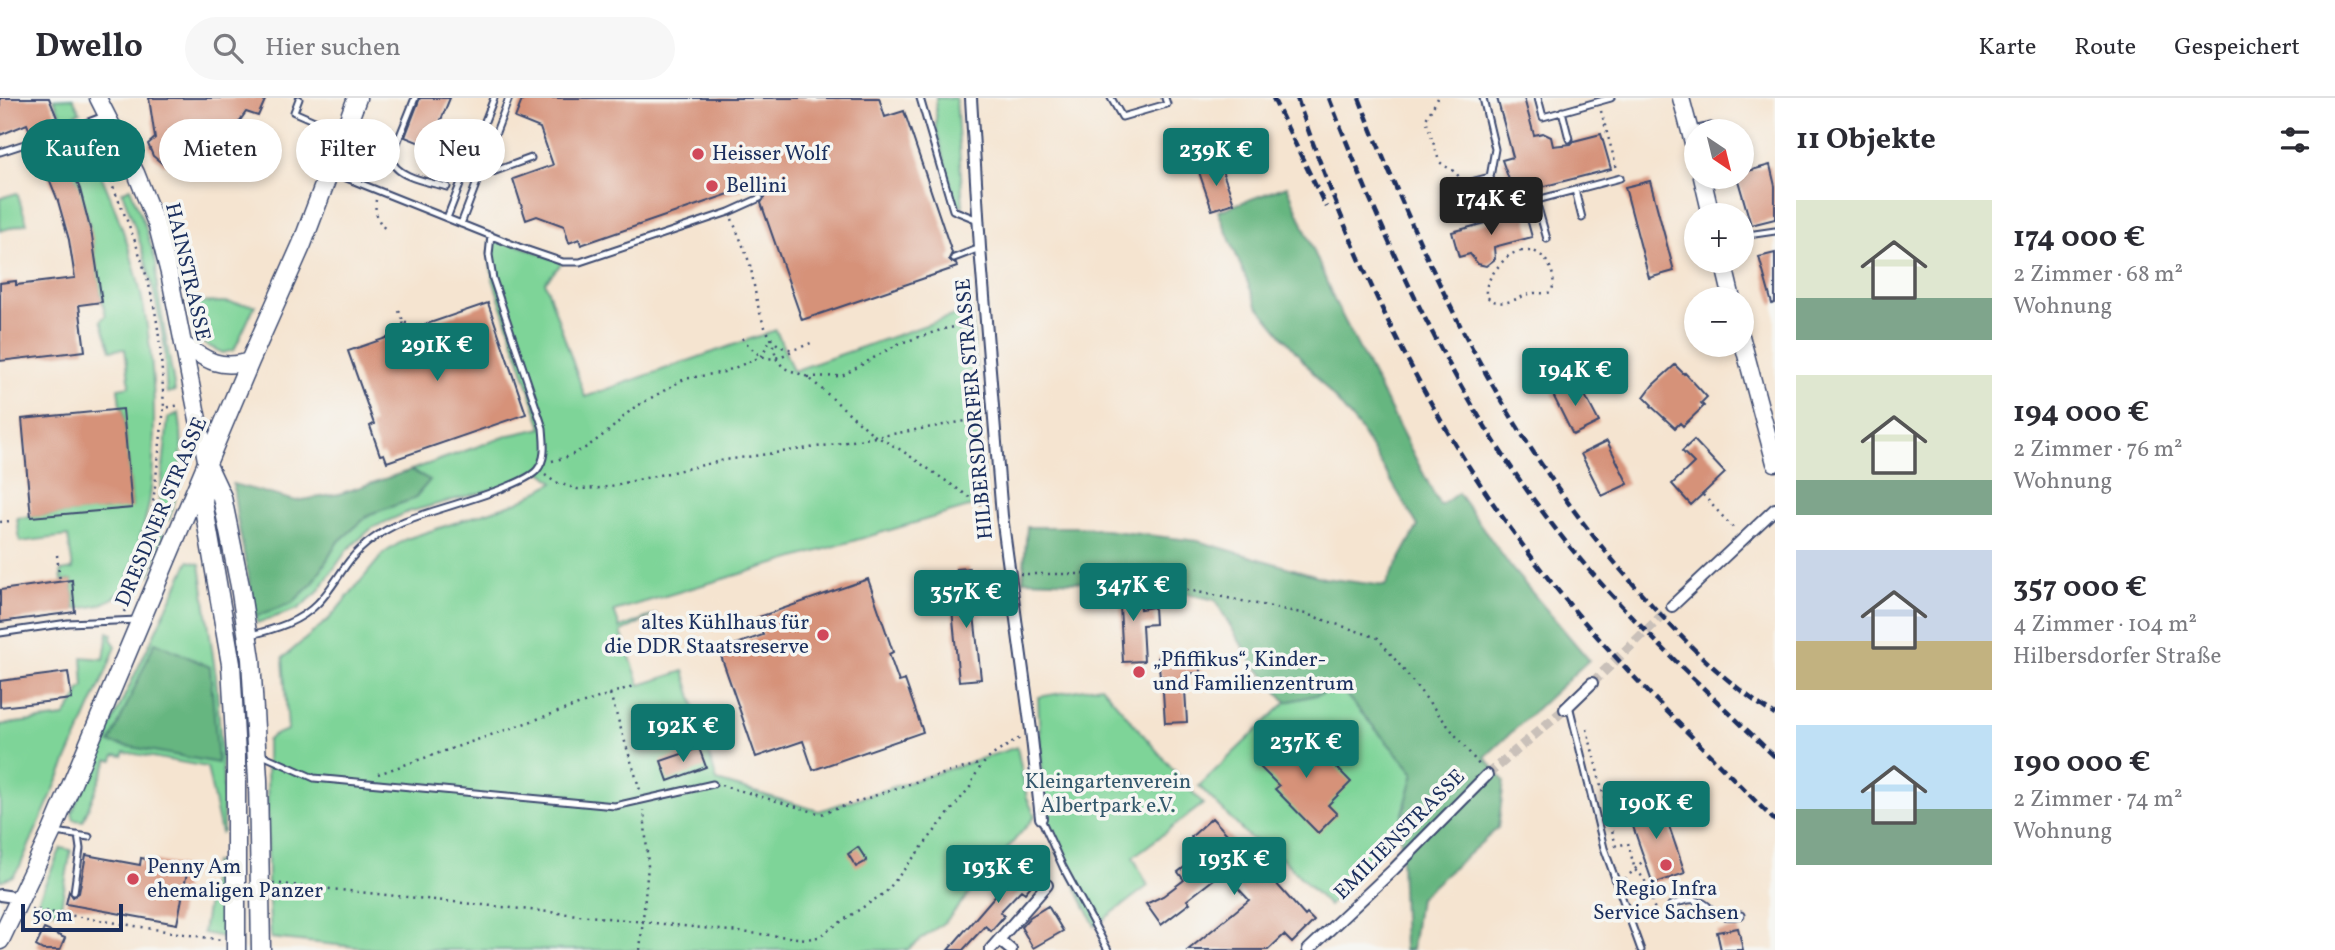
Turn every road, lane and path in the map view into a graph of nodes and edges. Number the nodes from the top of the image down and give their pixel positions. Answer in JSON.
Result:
{"nodes":[{"id":1,"x":98,"y":98,"type":"edge"},
{"id":2,"x":415,"y":98,"type":"edge"},
{"id":3,"x":494,"y":98,"type":"edge"},
{"id":4,"x":509,"y":98,"type":"edge"},
{"id":5,"x":920,"y":98,"type":"edge"},
{"id":6,"x":971,"y":98,"type":"edge"},
{"id":7,"x":1111,"y":98,"type":"edge"},
{"id":8,"x":1165,"y":98,"type":"edge"},
{"id":9,"x":1438,"y":98,"type":"edge"},
{"id":10,"x":1483,"y":98,"type":"edge"},
{"id":11,"x":1538,"y":98,"type":"edge"},
{"id":12,"x":1611,"y":98,"type":"edge"},
{"id":13,"x":1681,"y":98,"type":"edge"},
{"id":14,"x":299,"y":99,"type":"edge"},
{"id":15,"x":1598,"y":100,"type":"edge"},
{"id":16,"x":354,"y":106,"type":"edge"},
{"id":17,"x":1562,"y":111,"type":"junction"},
{"id":18,"x":107,"y":115,"type":"junction"},
{"id":19,"x":97,"y":119,"type":"edge"},
{"id":20,"x":310,"y":119,"type":"edge"},
{"id":21,"x":374,"y":119,"type":"edge"},
{"id":22,"x":501,"y":119,"type":"edge"},
{"id":23,"x":1687,"y":119,"type":"edge"},
{"id":24,"x":1569,"y":139,"type":"dead end"},
{"id":25,"x":21,"y":145,"type":"edge"},
{"id":26,"x":0,"y":152,"type":"edge"},
{"id":27,"x":531,"y":159,"type":"dead end"},
{"id":28,"x":505,"y":168,"type":"edge"},
{"id":29,"x":1490,"y":177,"type":"junction"},
{"id":30,"x":1620,"y":178,"type":"joint"},
{"id":31,"x":110,"y":182,"type":"edge"},
{"id":32,"x":327,"y":182,"type":"edge"},
{"id":33,"x":357,"y":182,"type":"edge"},
{"id":34,"x":477,"y":182,"type":"edge"},
{"id":35,"x":1463,"y":184,"type":"junction"},
{"id":36,"x":447,"y":187,"type":"dead end"},
{"id":37,"x":377,"y":190,"type":"junction"},
{"id":38,"x":1575,"y":190,"type":"junction"},
{"id":39,"x":760,"y":198,"type":"dead end"},
{"id":40,"x":1536,"y":201,"type":"junction"},
{"id":41,"x":1499,"y":210,"type":"junction"},
{"id":42,"x":729,"y":212,"type":"junction"},
{"id":43,"x":447,"y":218,"type":"junction"},
{"id":44,"x":1582,"y":218,"type":"dead end"},
{"id":45,"x":979,"y":221,"type":"junction"},
{"id":46,"x":461,"y":224,"type":"junction"},
{"id":47,"x":1775,"y":230,"type":"edge"},
{"id":48,"x":388,"y":231,"type":"dead end"},
{"id":49,"x":1754,"y":234,"type":"edge"},
{"id":50,"x":491,"y":235,"type":"junction"},
{"id":51,"x":1546,"y":239,"type":"dead end"},
{"id":52,"x":980,"y":248,"type":"junction"},
{"id":53,"x":1536,"y":253,"type":"joint"},
{"id":54,"x":954,"y":258,"type":"dead end"},
{"id":55,"x":399,"y":311,"type":"dead end"},
{"id":56,"x":986,"y":321,"type":"junction"},
{"id":57,"x":404,"y":323,"type":"junction"},
{"id":58,"x":412,"y":334,"type":"dead end"},
{"id":59,"x":405,"y":337,"type":"dead end"},
{"id":60,"x":742,"y":338,"type":"dead end"},
{"id":61,"x":771,"y":338,"type":"junction"},
{"id":62,"x":811,"y":343,"type":"dead end"},
{"id":63,"x":183,"y":344,"type":"junction"},
{"id":64,"x":794,"y":349,"type":"junction"},
{"id":65,"x":761,"y":357,"type":"junction"},
{"id":66,"x":1747,"y":357,"type":"edge"},
{"id":67,"x":777,"y":360,"type":"junction"},
{"id":68,"x":250,"y":361,"type":"junction"},
{"id":69,"x":808,"y":377,"type":"junction"},
{"id":70,"x":194,"y":402,"type":"junction"},
{"id":71,"x":164,"y":408,"type":"junction"},
{"id":72,"x":994,"y":416,"type":"junction"},
{"id":73,"x":874,"y":435,"type":"junction"},
{"id":74,"x":542,"y":462,"type":"junction"},
{"id":75,"x":1775,"y":463,"type":"edge"},
{"id":76,"x":207,"y":465,"type":"junction"},
{"id":77,"x":538,"y":469,"type":"junction"},
{"id":78,"x":1703,"y":495,"type":"dead end"},
{"id":79,"x":1775,"y":509,"type":"edge"},
{"id":80,"x":1002,"y":516,"type":"junction"},
{"id":81,"x":11,"y":521,"type":"dead end"},
{"id":82,"x":150,"y":521,"type":"junction"},
{"id":83,"x":0,"y":522,"type":"edge"},
{"id":84,"x":182,"y":526,"type":"junction"},
{"id":85,"x":1744,"y":538,"type":"junction"},
{"id":86,"x":57,"y":555,"type":"dead end"},
{"id":87,"x":1009,"y":574,"type":"junction"},
{"id":88,"x":60,"y":581,"type":"dead end"},
{"id":89,"x":1672,"y":606,"type":"tunnel mouth"},
{"id":90,"x":120,"y":620,"type":"junction"},
{"id":91,"x":141,"y":620,"type":"junction"},
{"id":92,"x":0,"y":632,"type":"edge"},
{"id":93,"x":247,"y":636,"type":"junction"},
{"id":94,"x":1592,"y":683,"type":"tunnel mouth"},
{"id":95,"x":633,"y":686,"type":"dead end"},
{"id":96,"x":610,"y":694,"type":"junction"},
{"id":97,"x":1567,"y":707,"type":"joint"},
{"id":98,"x":1587,"y":729,"type":"dead end"},
{"id":99,"x":1031,"y":730,"type":"junction"},
{"id":100,"x":256,"y":752,"type":"junction"},
{"id":101,"x":982,"y":763,"type":"junction"},
{"id":102,"x":1487,"y":775,"type":"joint"},
{"id":103,"x":365,"y":783,"type":"junction"},
{"id":104,"x":713,"y":784,"type":"joint"},
{"id":105,"x":643,"y":799,"type":"junction"},
{"id":106,"x":1041,"y":818,"type":"joint"},
{"id":107,"x":52,"y":831,"type":"junction"},
{"id":108,"x":78,"y":835,"type":"junction"},
{"id":109,"x":89,"y":837,"type":"dead end"},
{"id":110,"x":1645,"y":859,"type":"dead end"},
{"id":111,"x":1635,"y":870,"type":"junction"},
{"id":112,"x":259,"y":882,"type":"junction"},
{"id":113,"x":1047,"y":884,"type":"dead end"},
{"id":114,"x":1618,"y":886,"type":"junction"},
{"id":115,"x":74,"y":892,"type":"dead end"},
{"id":116,"x":0,"y":895,"type":"edge"},
{"id":117,"x":19,"y":902,"type":"junction"},
{"id":118,"x":1671,"y":905,"type":"dead end"},
{"id":119,"x":1655,"y":910,"type":"dead end"},
{"id":120,"x":1741,"y":915,"type":"dead end"},
{"id":121,"x":643,"y":921,"type":"junction"},
{"id":122,"x":0,"y":940,"type":"edge"},
{"id":123,"x":999,"y":940,"type":"junction"},
{"id":124,"x":236,"y":946,"type":"edge"},
{"id":125,"x":261,"y":950,"type":"edge"},
{"id":126,"x":640,"y":950,"type":"edge"},
{"id":127,"x":990,"y":950,"type":"edge"},
{"id":128,"x":1011,"y":950,"type":"edge"},
{"id":129,"x":1108,"y":950,"type":"edge"},
{"id":130,"x":1308,"y":950,"type":"edge"},
{"id":131,"x":1641,"y":950,"type":"edge"}],
"edges":[{"from":1,"to":18,"type":"main road","name":"HAINSTRASSE"},
{"from":2,"to":36,"type":"lane"},
{"from":3,"to":43,"type":"lane"},
{"from":4,"to":22,"type":"lane"},
{"from":5,"to":45,"type":"lane"},
{"from":6,"to":45,"type":"street","name":"HILBERSDORFER STRASSE"},
{"from":7,"to":8,"type":"lane"},
{"from":9,"to":35,"type":"path"},
{"from":10,"to":29,"type":"lane"},
{"from":11,"to":17,"type":"lane"},
{"from":12,"to":15,"type":"lane"},
{"from":13,"to":23,"type":"main road"},
{"from":14,"to":20,"type":"lane"},
{"from":15,"to":17,"type":"lane"},
{"from":15,"to":30,"type":"path"},
{"from":16,"to":21,"type":"path"},
{"from":17,"to":24,"type":"lane"},
{"from":18,"to":19,"type":"lane"},
{"from":18,"to":63,"type":"main road","name":"HAINSTRASSE"},
{"from":25,"to":26,"type":"lane"},
{"from":27,"to":28,"type":"lane"},
{"from":29,"to":35,"type":"lane"},
{"from":29,"to":41,"type":"lane"},
{"from":30,"to":38,"type":"lane"},
{"from":31,"to":71,"type":"path"},
{"from":32,"to":68,"type":"main road","name":"DRESDNER STRASSE"},
{"from":33,"to":37,"type":"lane"},
{"from":34,"to":46,"type":"lane"},
{"from":35,"to":41,"type":"lane"},
{"from":37,"to":43,"type":"lane"},
{"from":37,"to":48,"type":"path"},
{"from":38,"to":40,"type":"lane"},
{"from":38,"to":44,"type":"lane"},
{"from":39,"to":42,"type":"lane"},
{"from":40,"to":41,"type":"lane"},
{"from":40,"to":51,"type":"lane"},
{"from":42,"to":50,"type":"lane"},
{"from":42,"to":61,"type":"path"},
{"from":43,"to":46,"type":"lane"},
{"from":45,"to":52,"type":"street","name":"HILBERSDORFER STRASSE"},
{"from":46,"to":50,"type":"lane"},
{"from":47,"to":49,"type":"lane"},
{"from":50,"to":74,"type":"lane"},
{"from":52,"to":54,"type":"lane"},
{"from":52,"to":56,"type":"street","name":"HILBERSDORFER STRASSE"},
{"from":53,"to":53,"type":"path"},
{"from":55,"to":57,"type":"path"},
{"from":56,"to":69,"type":"path"},
{"from":56,"to":72,"type":"street","name":"HILBERSDORFER STRASSE"},
{"from":57,"to":58,"type":"path"},
{"from":57,"to":59,"type":"path"},
{"from":60,"to":65,"type":"path"},
{"from":61,"to":64,"type":"path"},
{"from":61,"to":65,"type":"path"},
{"from":61,"to":67,"type":"path"},
{"from":62,"to":64,"type":"path"},
{"from":63,"to":68,"type":"main road"},
{"from":63,"to":70,"type":"main road","name":"HAINSTRASSE"},
{"from":64,"to":67,"type":"path"},
{"from":65,"to":67,"type":"path"},
{"from":65,"to":74,"type":"path"},
{"from":66,"to":75,"type":"main road"},
{"from":67,"to":69,"type":"path"},
{"from":68,"to":76,"type":"main road","name":"DRESDNER STRASSE"},
{"from":69,"to":73,"type":"path"},
{"from":70,"to":71,"type":"path"},
{"from":70,"to":76,"type":"main road","name":"HAINSTRASSE"},
{"from":71,"to":82,"type":"path"},
{"from":72,"to":73,"type":"path"},
{"from":72,"to":80,"type":"street","name":"HILBERSDORFER STRASSE"},
{"from":73,"to":77,"type":"path"},
{"from":73,"to":80,"type":"path"},
{"from":74,"to":77,"type":"lane"},
{"from":76,"to":84,"type":"main road","name":"DRESDNER STRASSE"},
{"from":76,"to":93,"type":"main road"},
{"from":76,"to":124,"type":"main road"},
{"from":77,"to":93,"type":"lane"},
{"from":78,"to":85,"type":"path"},
{"from":79,"to":85,"type":"street"},
{"from":80,"to":87,"type":"street","name":"HILBERSDORFER STRASSE"},
{"from":81,"to":83,"type":"path"},
{"from":82,"to":84,"type":"path"},
{"from":82,"to":90,"type":"path"},
{"from":84,"to":91,"type":"main road","name":"DRESDNER STRASSE"},
{"from":85,"to":89,"type":"street"},
{"from":86,"to":88,"type":"path"},
{"from":87,"to":99,"type":"street","name":"HILBERSDORFER STRASSE"},
{"from":87,"to":102,"type":"path"},
{"from":90,"to":91,"type":"lane"},
{"from":90,"to":92,"type":"lane"},
{"from":91,"to":107,"type":"main road","name":"DRESDNER STRASSE"},
{"from":93,"to":100,"type":"main road"},
{"from":94,"to":97,"type":"street"},
{"from":95,"to":96,"type":"path"},
{"from":96,"to":103,"type":"path"},
{"from":96,"to":105,"type":"path"},
{"from":97,"to":114,"type":"lane"},
{"from":98,"to":111,"type":"path"},
{"from":99,"to":101,"type":"path"},
{"from":99,"to":106,"type":"street","name":"HILBERSDORFER STRASSE"},
{"from":100,"to":103,"type":"lane"},
{"from":100,"to":112,"type":"main road"},
{"from":101,"to":104,"type":"path"},
{"from":101,"to":121,"type":"path"},
{"from":102,"to":130,"type":"street","name":"EMILIENSTRASSE"},
{"from":103,"to":105,"type":"lane"},
{"from":104,"to":105,"type":"lane"},
{"from":105,"to":121,"type":"path"},
{"from":106,"to":129,"type":"lane","name":"HILBERSDORFER STRASSE"},
{"from":107,"to":108,"type":"lane"},
{"from":107,"to":117,"type":"main road","name":"DRESDNER STRASSE"},
{"from":108,"to":109,"type":"lane"},
{"from":108,"to":115,"type":"lane"},
{"from":110,"to":111,"type":"path"},
{"from":111,"to":114,"type":"path"},
{"from":111,"to":119,"type":"path"},
{"from":112,"to":121,"type":"path"},
{"from":112,"to":125,"type":"main road"},
{"from":113,"to":123,"type":"street"},
{"from":114,"to":131,"type":"lane"},
{"from":116,"to":117,"type":"street"},
{"from":117,"to":122,"type":"main road","name":"DRESDNER STRASSE"},
{"from":117,"to":124,"type":"path"},
{"from":118,"to":120,"type":"lane"},
{"from":121,"to":126,"type":"path"},
{"from":123,"to":127,"type":"street"},
{"from":123,"to":128,"type":"street"}]}
